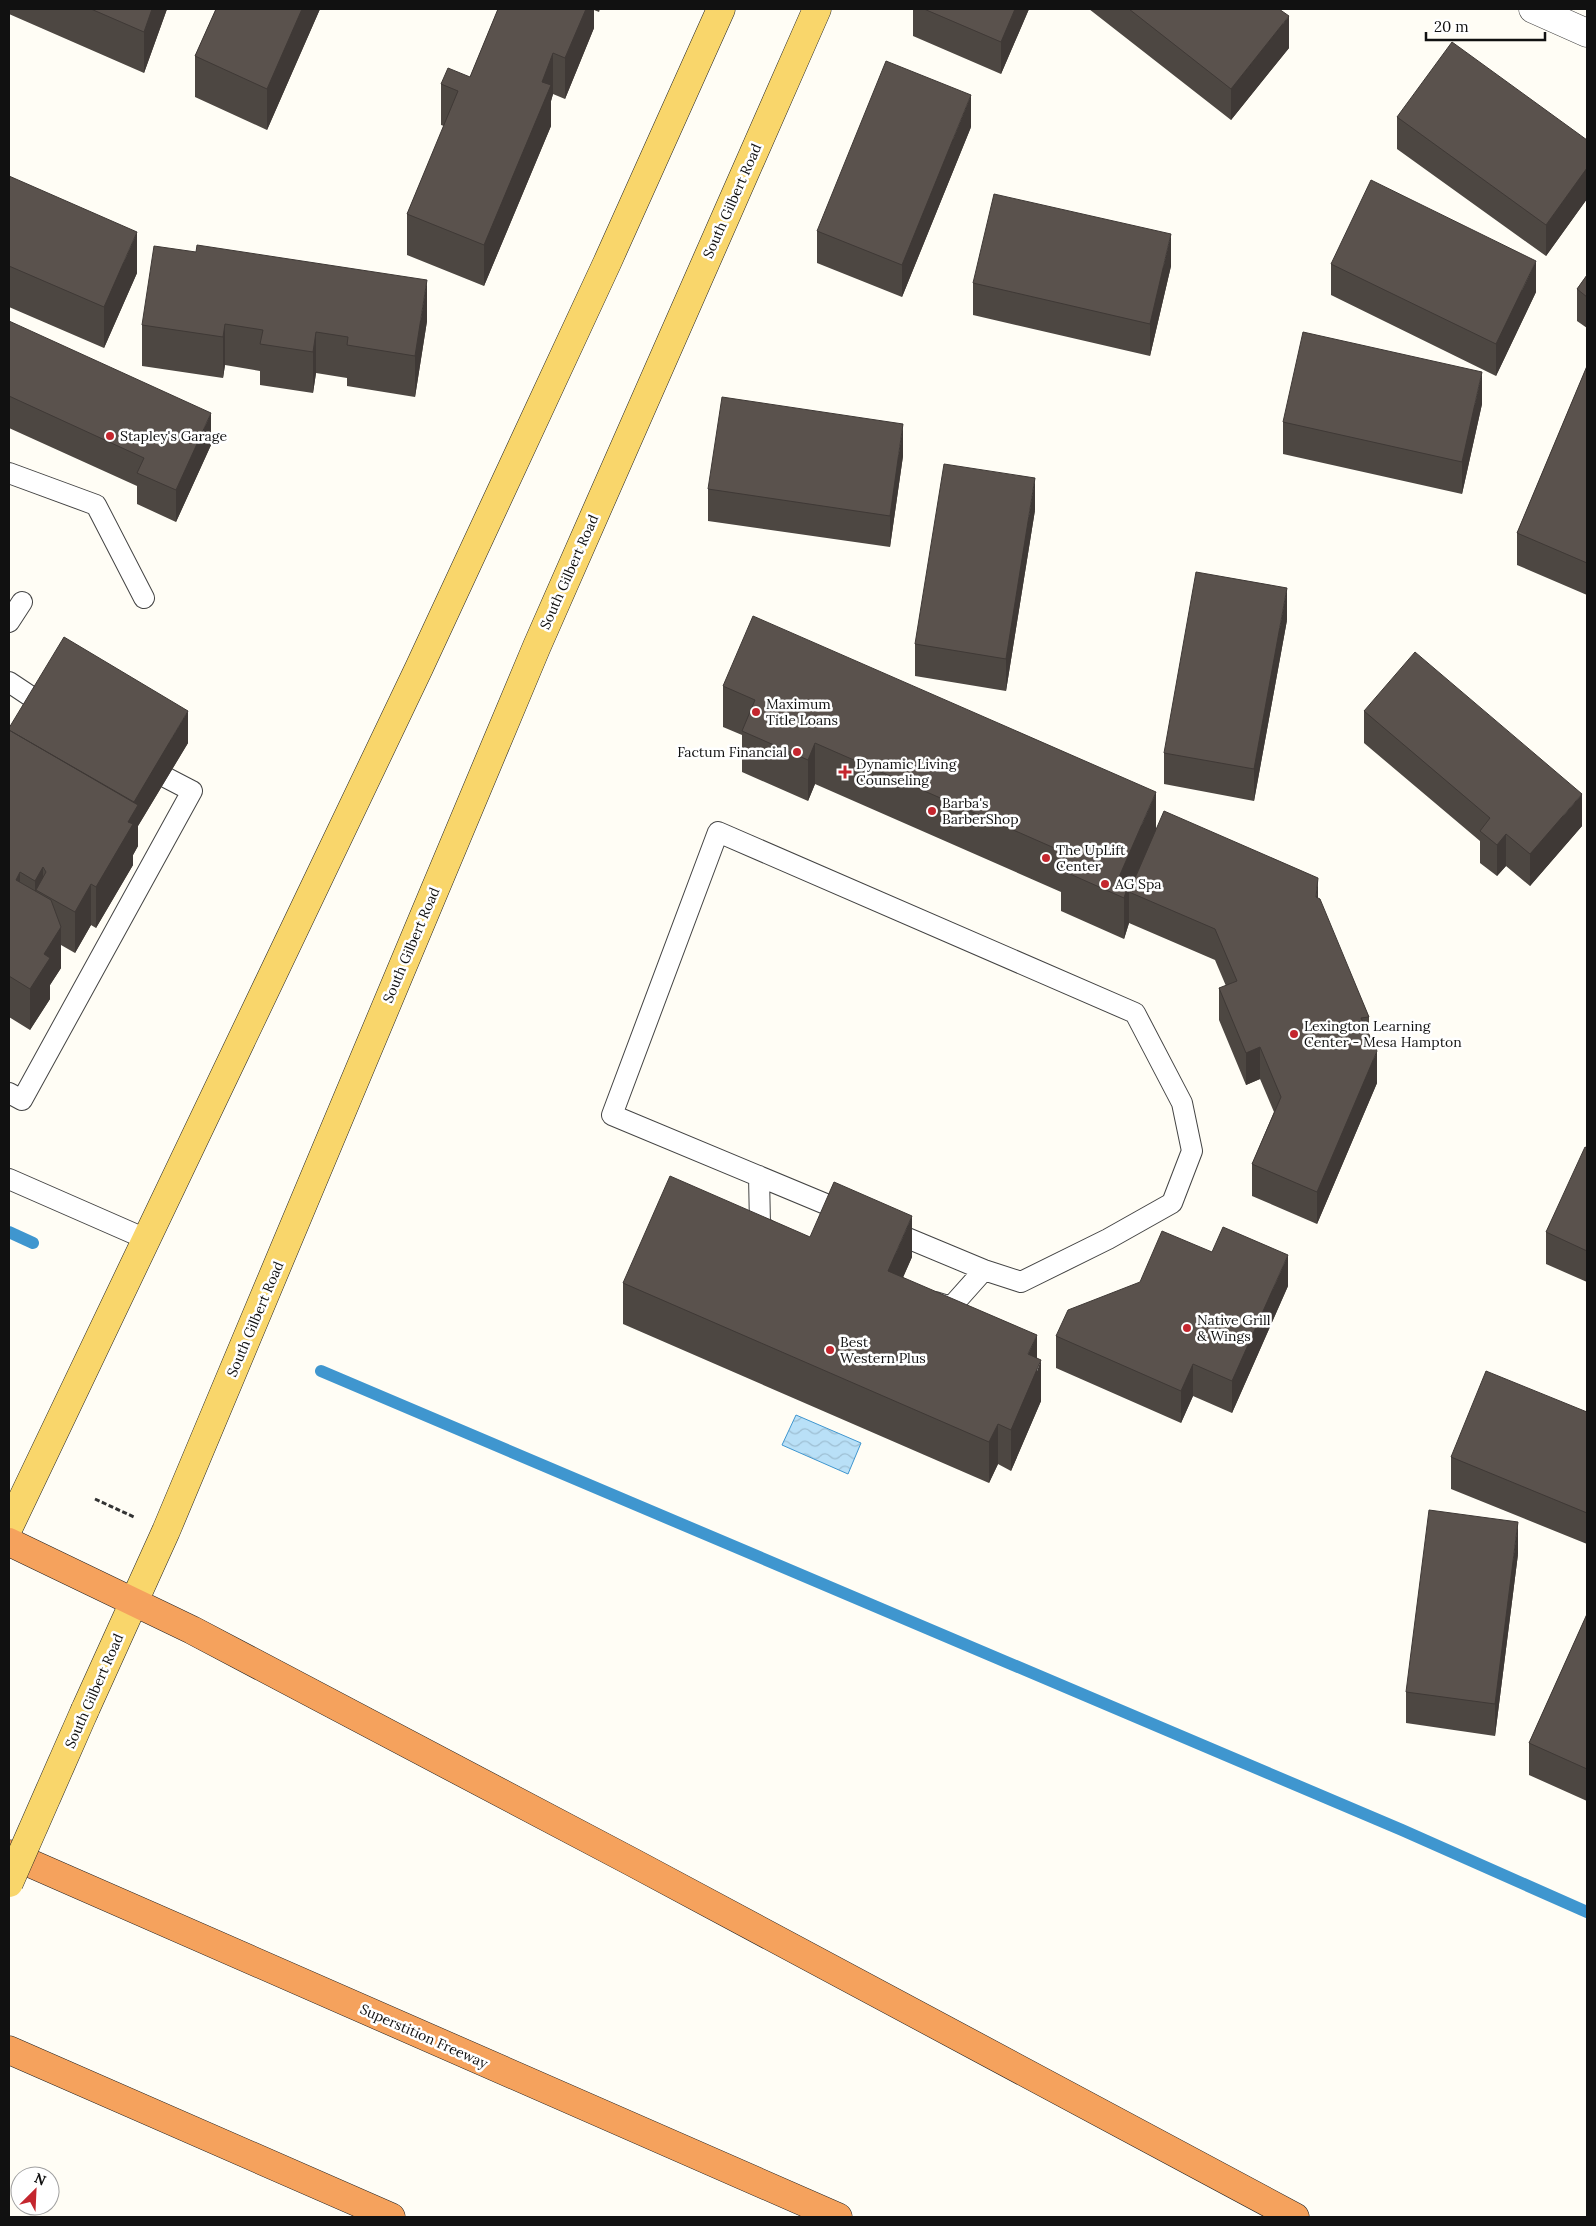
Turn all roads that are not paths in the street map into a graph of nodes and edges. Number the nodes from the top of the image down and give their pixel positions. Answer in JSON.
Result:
{"nodes":[{"id":1,"x":721,"y":9,"type":"edge"},
{"id":2,"x":817,"y":9,"type":"edge"},
{"id":3,"x":1533,"y":9,"type":"edge"},
{"id":4,"x":1587,"y":33,"type":"edge"},
{"id":5,"x":9,"y":473,"type":"edge"},
{"id":6,"x":144,"y":598,"type":"dead end"},
{"id":7,"x":22,"y":602,"type":"dead end"},
{"id":8,"x":9,"y":622,"type":"edge"},
{"id":9,"x":9,"y":682,"type":"edge"},
{"id":10,"x":42,"y":704,"type":"edge"},
{"id":11,"x":167,"y":778,"type":"edge"},
{"id":12,"x":9,"y":1093,"type":"edge"},
{"id":13,"x":759,"y":1176,"type":"junction"},
{"id":14,"x":9,"y":1179,"type":"edge"},
{"id":15,"x":146,"y":1239,"type":"junction"},
{"id":16,"x":793,"y":1246,"type":"edge"},
{"id":17,"x":984,"y":1270,"type":"junction"},
{"id":18,"x":915,"y":1295,"type":"edge"},
{"id":19,"x":9,"y":1528,"type":"edge"},
{"id":20,"x":9,"y":1542,"type":"edge"},
{"id":21,"x":135,"y":1601,"type":"junction"},
{"id":22,"x":9,"y":1854,"type":"edge"},
{"id":23,"x":9,"y":1883,"type":"edge"},
{"id":24,"x":9,"y":2050,"type":"edge"},
{"id":25,"x":391,"y":2217,"type":"edge"},
{"id":26,"x":838,"y":2217,"type":"edge"},
{"id":27,"x":1295,"y":2217,"type":"edge"}],
"edges":[{"from":1,"to":15,"type":"main road"},
{"from":2,"to":21,"type":"main road","name":"South Gilbert Road"},
{"from":3,"to":4,"type":"street"},
{"from":5,"to":6,"type":"lane"},
{"from":7,"to":8,"type":"lane"},
{"from":9,"to":10,"type":"lane"},
{"from":11,"to":12,"type":"lane"},
{"from":13,"to":16,"type":"lane"},
{"from":13,"to":17,"type":"lane"},
{"from":13,"to":17,"type":"lane"},
{"from":14,"to":15,"type":"lane"},
{"from":15,"to":19,"type":"main road"},
{"from":17,"to":18,"type":"lane"},
{"from":20,"to":21,"type":"highway"},
{"from":21,"to":23,"type":"main road","name":"South Gilbert Road","bridge":true},
{"from":21,"to":27,"type":"highway"},
{"from":22,"to":26,"type":"highway","name":"Superstition Freeway"},
{"from":24,"to":25,"type":"highway"}]}
